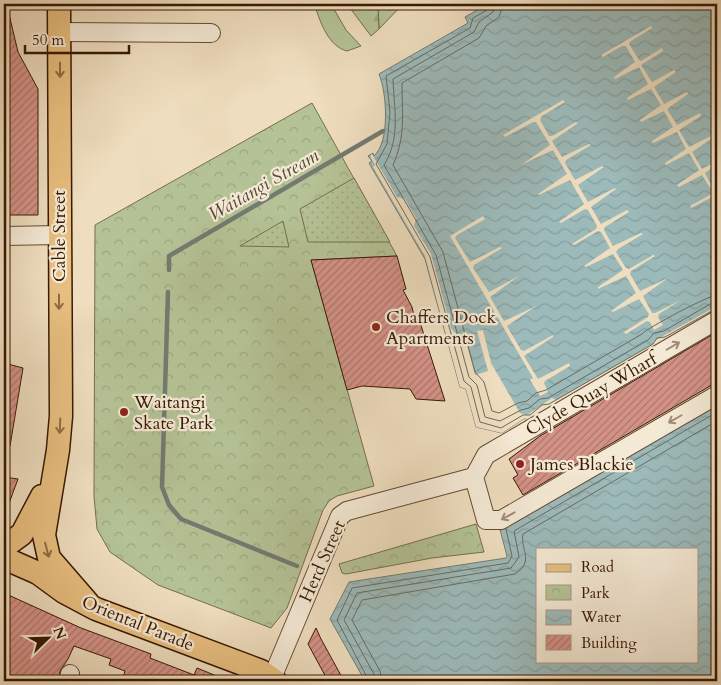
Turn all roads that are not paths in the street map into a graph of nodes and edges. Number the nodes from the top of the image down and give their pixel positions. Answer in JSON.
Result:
{"nodes":[{"id":1,"x":59,"y":4,"type":"edge"},
{"id":2,"x":60,"y":32,"type":"junction"},
{"id":3,"x":210,"y":33,"type":"dead end"},
{"id":4,"x":59,"y":235,"type":"junction"},
{"id":5,"x":4,"y":236,"type":"edge"},
{"id":6,"x":717,"y":320,"type":"edge"},
{"id":7,"x":717,"y":395,"type":"edge"},
{"id":8,"x":55,"y":468,"type":"junction"},
{"id":9,"x":474,"y":477,"type":"junction"},
{"id":10,"x":4,"y":547,"type":"edge"},
{"id":11,"x":4,"y":558,"type":"edge"},
{"id":12,"x":88,"y":603,"type":"junction"},
{"id":13,"x":274,"y":680,"type":"edge"}],
"edges":[{"from":1,"to":2,"type":"main road","name":"Cable Street"},
{"from":2,"to":3,"type":"street"},
{"from":2,"to":4,"type":"main road","name":"Cable Street","one_way":true},
{"from":4,"to":5,"type":"street"},
{"from":4,"to":8,"type":"main road","name":"Cable Street","one_way":true},
{"from":9,"to":6,"type":"street","name":"Clyde Quay Wharf","one_way":true},
{"from":7,"to":9,"type":"street","one_way":true},
{"from":8,"to":10,"type":"main road","name":"Cable Street"},
{"from":8,"to":12,"type":"main road","name":"Cable Street","one_way":true},
{"from":9,"to":13,"type":"street","name":"Herd Street"},
{"from":11,"to":12,"type":"main road","name":"Oriental Parade"},
{"from":12,"to":13,"type":"main road","name":"Oriental Parade"}]}
